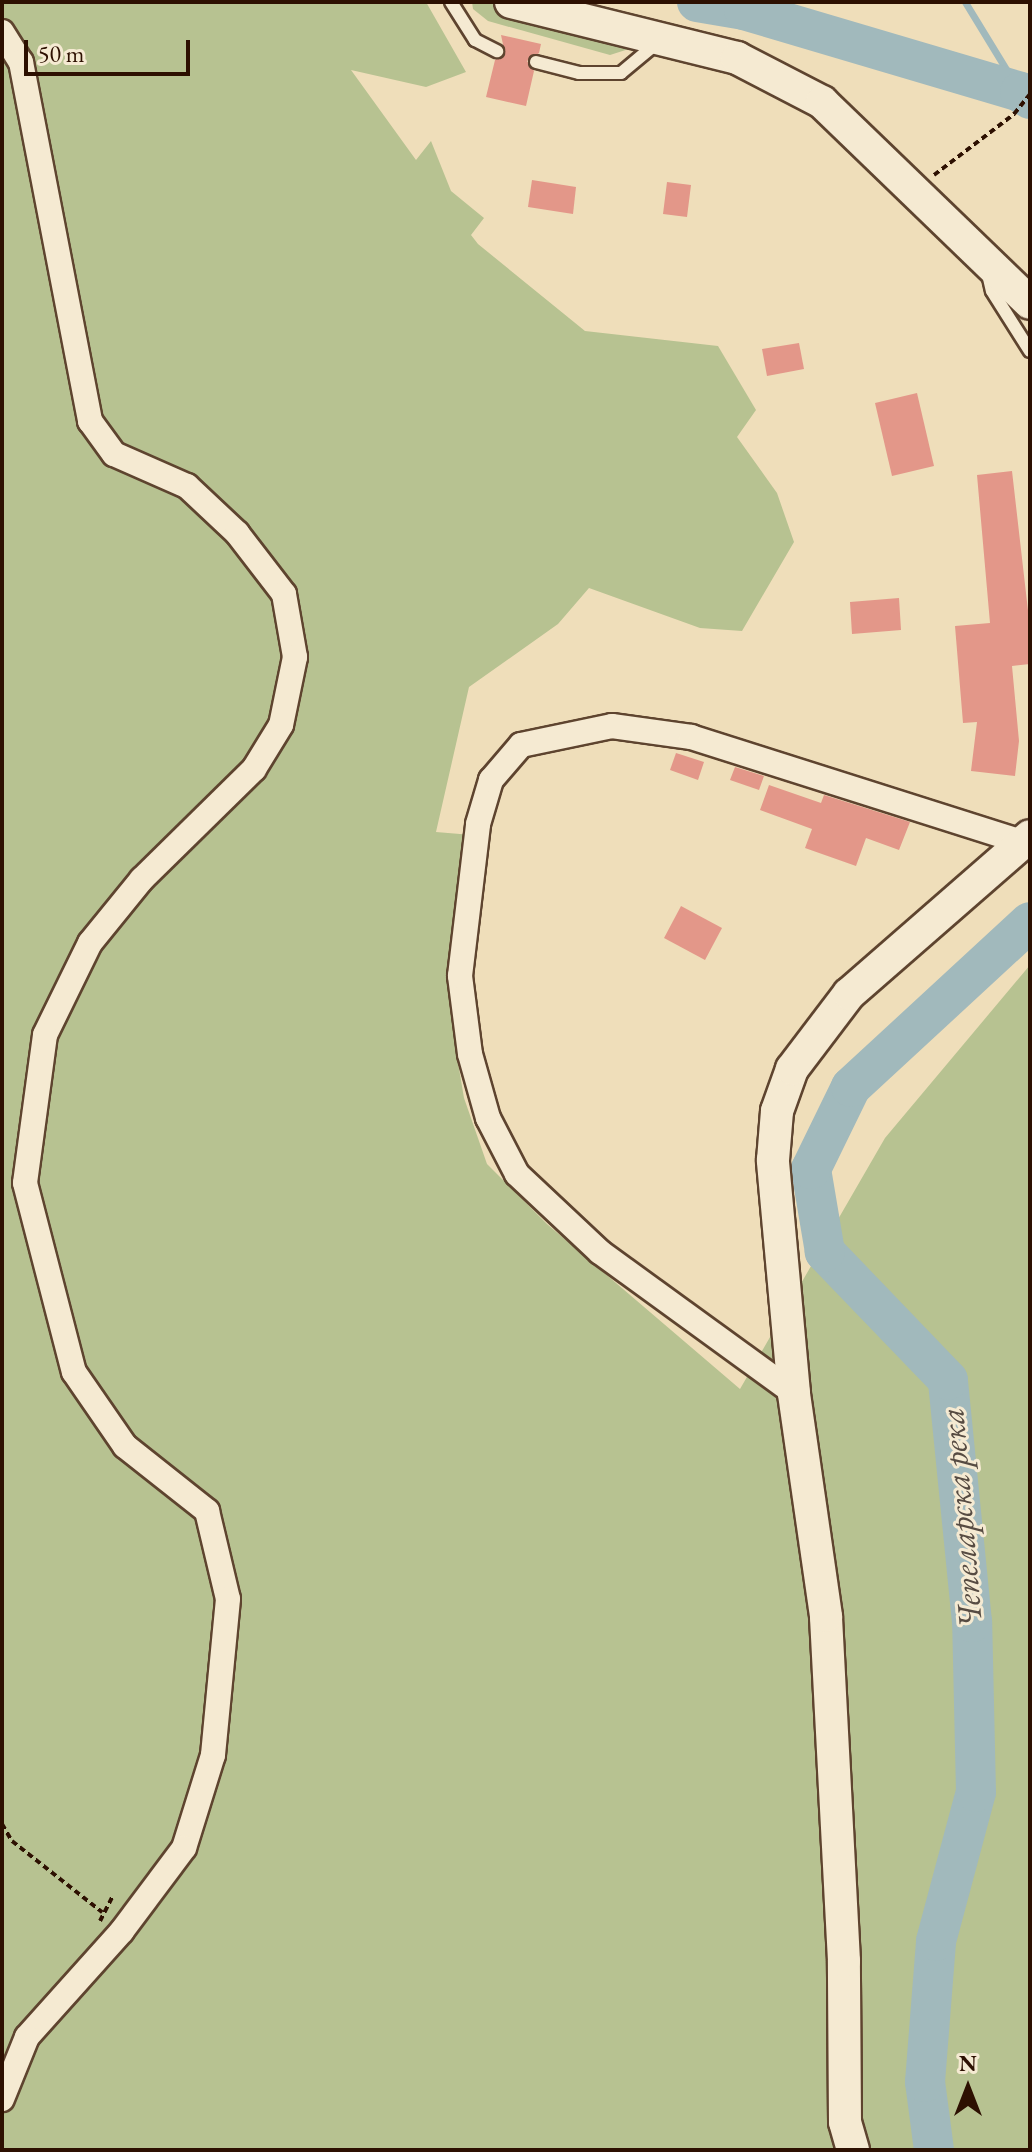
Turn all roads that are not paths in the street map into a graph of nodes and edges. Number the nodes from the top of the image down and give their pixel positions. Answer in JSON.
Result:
{"nodes":[{"id":1,"x":451,"y":2,"type":"edge"},
{"id":2,"x":511,"y":2,"type":"edge"},
{"id":3,"x":2,"y":32,"type":"edge"},
{"id":4,"x":660,"y":41,"type":"junction"},
{"id":5,"x":497,"y":51,"type":"dead end"},
{"id":6,"x":536,"y":62,"type":"dead end"},
{"id":7,"x":981,"y":250,"type":"junction"},
{"id":8,"x":1030,"y":303,"type":"edge"},
{"id":9,"x":1030,"y":351,"type":"edge"},
{"id":10,"x":1027,"y":839,"type":"edge"},
{"id":11,"x":794,"y":1393,"type":"junction"},
{"id":12,"x":2,"y":2099,"type":"edge"},
{"id":13,"x":853,"y":2150,"type":"edge"}],
"edges":[{"from":1,"to":5,"type":"lane"},
{"from":2,"to":4,"type":"main road"},
{"from":3,"to":12,"type":"street"},
{"from":4,"to":6,"type":"lane"},
{"from":4,"to":7,"type":"main road"},
{"from":7,"to":8,"type":"main road"},
{"from":7,"to":9,"type":"lane"},
{"from":10,"to":11,"type":"main road"},
{"from":10,"to":11,"type":"street"},
{"from":11,"to":13,"type":"main road"}]}
